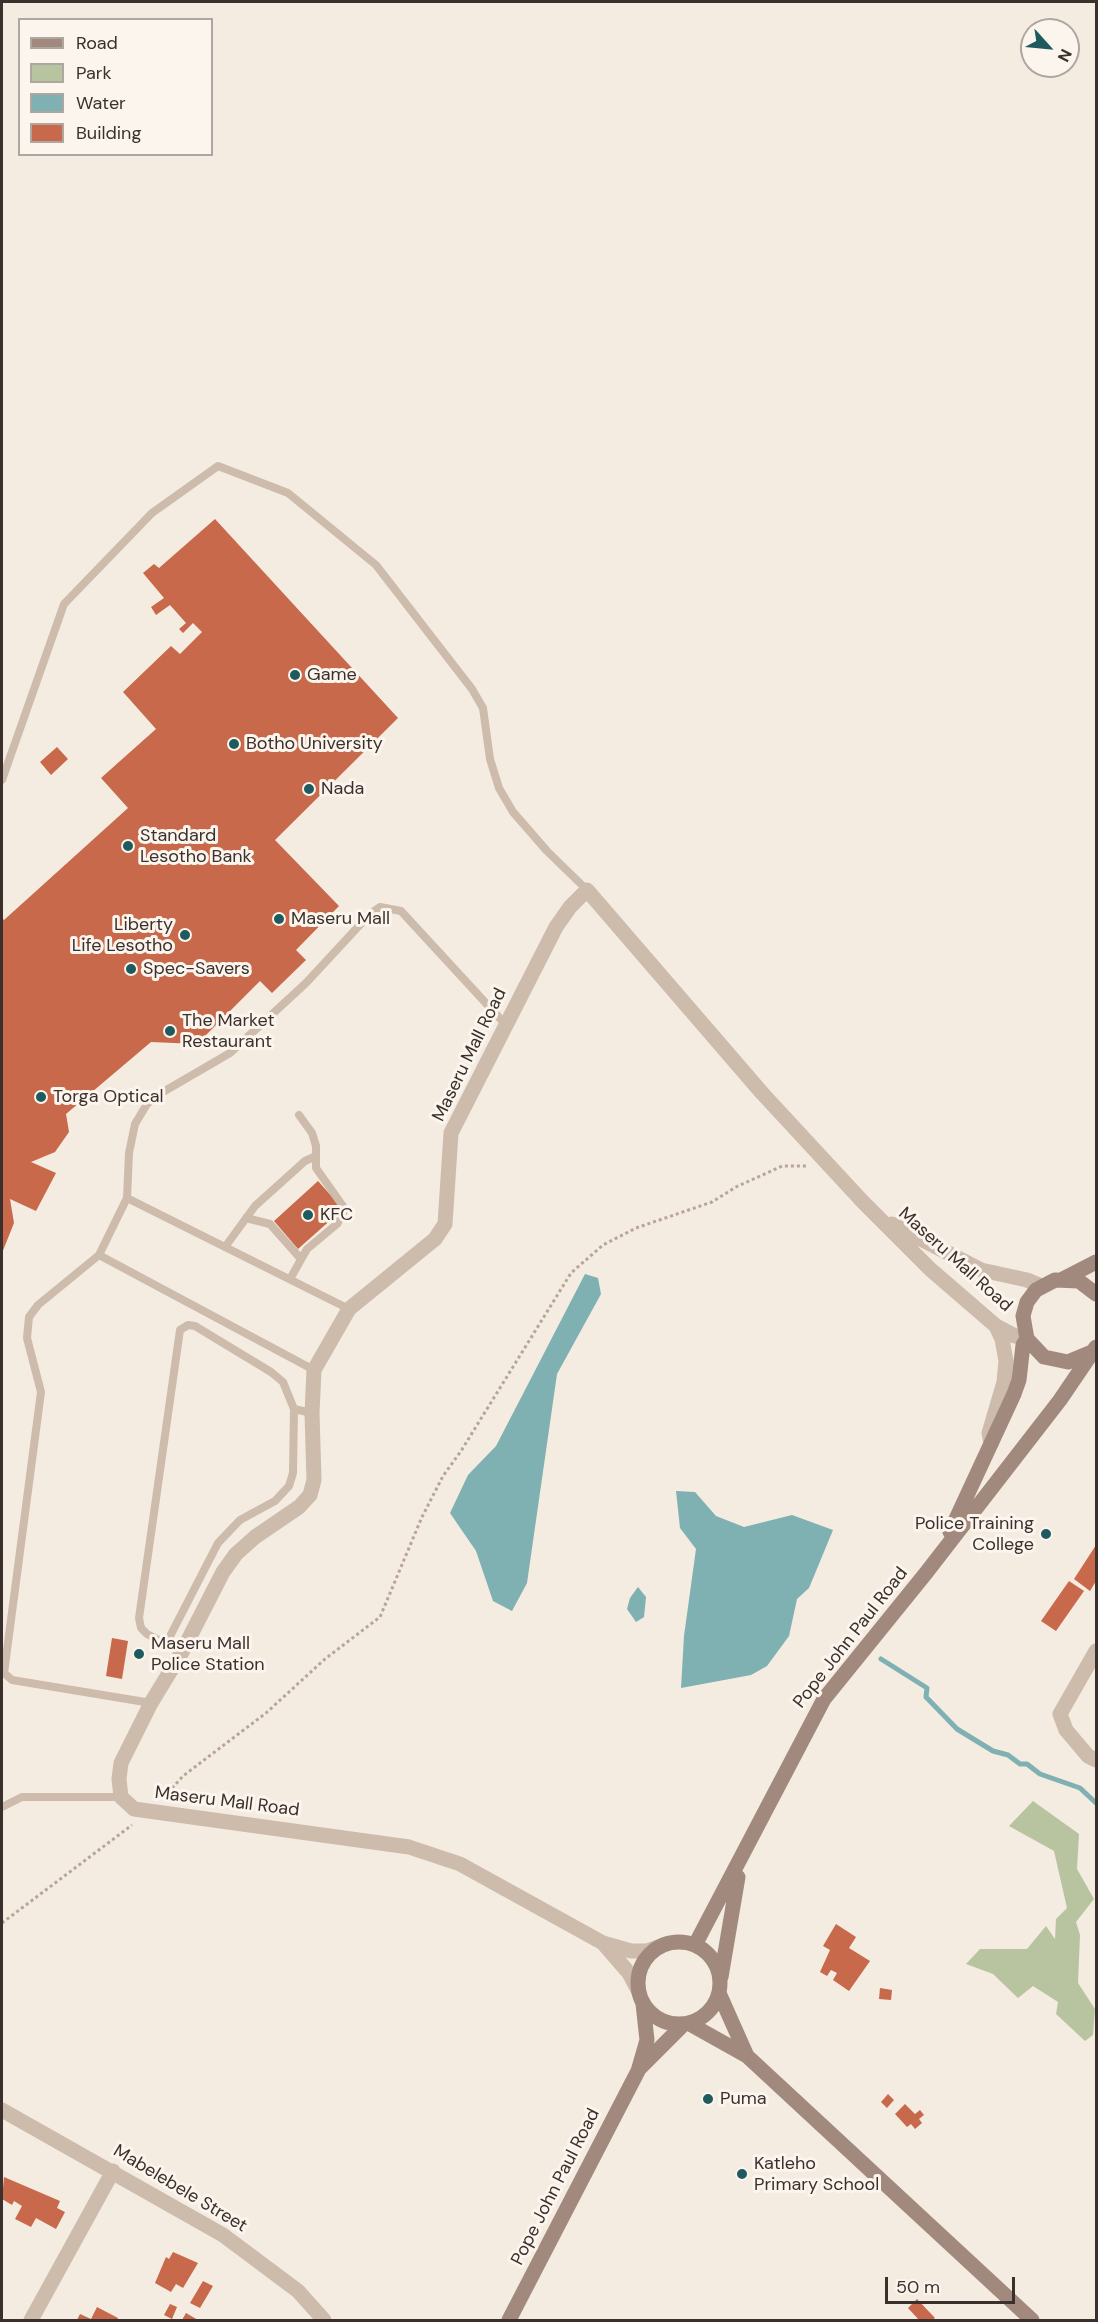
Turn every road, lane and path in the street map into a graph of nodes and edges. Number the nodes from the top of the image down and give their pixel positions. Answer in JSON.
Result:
{"nodes":[{"id":1,"x":2,"y":780,"type":"edge"},
{"id":2,"x":587,"y":890,"type":"junction"},
{"id":3,"x":506,"y":1025,"type":"junction"},
{"id":4,"x":299,"y":1115,"type":"dead end"},
{"id":5,"x":316,"y":1155,"type":"junction"},
{"id":6,"x":827,"y":1166,"type":"junction"},
{"id":7,"x":127,"y":1198,"type":"junction"},
{"id":8,"x":863,"y":1202,"type":"junction"},
{"id":9,"x":246,"y":1218,"type":"junction"},
{"id":10,"x":225,"y":1247,"type":"junction"},
{"id":11,"x":99,"y":1255,"type":"junction"},
{"id":12,"x":301,"y":1259,"type":"junction"},
{"id":13,"x":1096,"y":1262,"type":"edge"},
{"id":14,"x":290,"y":1279,"type":"junction"},
{"id":15,"x":1063,"y":1279,"type":"junction"},
{"id":16,"x":1041,"y":1286,"type":"junction"},
{"id":17,"x":1096,"y":1294,"type":"edge"},
{"id":18,"x":349,"y":1309,"type":"junction"},
{"id":19,"x":996,"y":1326,"type":"junction"},
{"id":20,"x":1026,"y":1338,"type":"junction"},
{"id":21,"x":1096,"y":1347,"type":"edge"},
{"id":22,"x":314,"y":1370,"type":"junction"},
{"id":23,"x":294,"y":1409,"type":"junction"},
{"id":24,"x":312,"y":1413,"type":"junction"},
{"id":25,"x":991,"y":1444,"type":"junction"},
{"id":26,"x":926,"y":1574,"type":"junction"},
{"id":27,"x":166,"y":1644,"type":"junction"},
{"id":28,"x":1096,"y":1651,"type":"edge"},
{"id":29,"x":182,"y":1652,"type":"junction"},
{"id":30,"x":151,"y":1703,"type":"junction"},
{"id":31,"x":1096,"y":1760,"type":"edge"},
{"id":32,"x":121,"y":1797,"type":"junction"},
{"id":33,"x":2,"y":1807,"type":"edge"},
{"id":34,"x":150,"y":1812,"type":"junction"},
{"id":35,"x":743,"y":1857,"type":"junction"},
{"id":36,"x":2,"y":1923,"type":"edge"},
{"id":37,"x":603,"y":1942,"type":"junction"},
{"id":38,"x":695,"y":1945,"type":"junction"},
{"id":39,"x":658,"y":1947,"type":"junction"},
{"id":40,"x":720,"y":1987,"type":"junction"},
{"id":41,"x":641,"y":1998,"type":"junction"},
{"id":42,"x":686,"y":2023,"type":"junction"},
{"id":43,"x":747,"y":2056,"type":"junction"},
{"id":44,"x":638,"y":2071,"type":"junction"},
{"id":45,"x":2,"y":2110,"type":"edge"},
{"id":46,"x":112,"y":2171,"type":"junction"},
{"id":47,"x":31,"y":2320,"type":"edge"},
{"id":48,"x":324,"y":2320,"type":"edge"},
{"id":49,"x":509,"y":2320,"type":"edge"},
{"id":50,"x":1032,"y":2320,"type":"edge"}],
"edges":[{"from":1,"to":2,"type":"lane"},
{"from":2,"to":3,"type":"street","name":"Maseru Mall Road"},
{"from":2,"to":6,"type":"street","name":"Maseru Mall Road"},
{"from":3,"to":7,"type":"lane"},
{"from":3,"to":18,"type":"street","name":"Maseru Mall Road"},
{"from":4,"to":5,"type":"lane"},
{"from":5,"to":9,"type":"lane"},
{"from":5,"to":12,"type":"lane"},
{"from":6,"to":8,"type":"street","name":"Maseru Mall Road"},
{"from":6,"to":34,"type":"path"},
{"from":7,"to":10,"type":"lane"},
{"from":7,"to":11,"type":"lane"},
{"from":8,"to":16,"type":"street","name":"Maseru Mall Road"},
{"from":8,"to":19,"type":"street","name":"Maseru Mall Road"},
{"from":9,"to":10,"type":"lane"},
{"from":9,"to":12,"type":"lane"},
{"from":10,"to":14,"type":"lane"},
{"from":11,"to":22,"type":"lane"},
{"from":11,"to":30,"type":"lane"},
{"from":12,"to":14,"type":"lane"},
{"from":13,"to":15,"type":"main road"},
{"from":14,"to":18,"type":"lane"},
{"from":15,"to":16,"type":"main road"},
{"from":15,"to":17,"type":"main road"},
{"from":16,"to":20,"type":"main road","name":"Pope John Paul Road"},
{"from":18,"to":22,"type":"street","name":"Maseru Mall Road"},
{"from":19,"to":20,"type":"street","name":"Maseru Mall Road"},
{"from":19,"to":25,"type":"street"},
{"from":20,"to":21,"type":"main road"},
{"from":20,"to":25,"type":"main road","name":"Pope John Paul Road"},
{"from":21,"to":26,"type":"main road","name":"Pope John Paul Road"},
{"from":22,"to":24,"type":"street","name":"Maseru Mall Road"},
{"from":23,"to":24,"type":"lane"},
{"from":23,"to":27,"type":"lane"},
{"from":23,"to":27,"type":"lane"},
{"from":24,"to":29,"type":"street","name":"Maseru Mall Road"},
{"from":25,"to":26,"type":"main road","name":"Pope John Paul Road"},
{"from":26,"to":35,"type":"main road","name":"Pope John Paul Road"},
{"from":27,"to":29,"type":"lane"},
{"from":28,"to":31,"type":"street"},
{"from":29,"to":30,"type":"street","name":"Maseru Mall Road"},
{"from":30,"to":32,"type":"street","name":"Maseru Mall Road"},
{"from":32,"to":33,"type":"lane"},
{"from":32,"to":34,"type":"street","name":"Maseru Mall Road"},
{"from":34,"to":36,"type":"path"},
{"from":34,"to":37,"type":"street","name":"Maseru Mall Road"},
{"from":35,"to":38,"type":"main road","name":"Pope John Paul Road"},
{"from":35,"to":40,"type":"main road","name":"Pope John Paul Road"},
{"from":37,"to":39,"type":"street","name":"Maseru Mall Road"},
{"from":37,"to":41,"type":"street","name":"Maseru Mall Road"},
{"from":38,"to":39,"type":"main road"},
{"from":38,"to":40,"type":"main road"},
{"from":39,"to":41,"type":"main road"},
{"from":40,"to":42,"type":"main road"},
{"from":40,"to":43,"type":"main road"},
{"from":41,"to":42,"type":"main road"},
{"from":41,"to":44,"type":"main road","name":"Pope John Paul Road"},
{"from":42,"to":43,"type":"main road"},
{"from":42,"to":44,"type":"main road","name":"Pope John Paul Road"},
{"from":43,"to":50,"type":"main road"},
{"from":44,"to":49,"type":"main road","name":"Pope John Paul Road"},
{"from":45,"to":46,"type":"street","name":"Mabelebele Street"},
{"from":46,"to":47,"type":"street"},
{"from":46,"to":48,"type":"street","name":"Mabelebele Street"}]}
